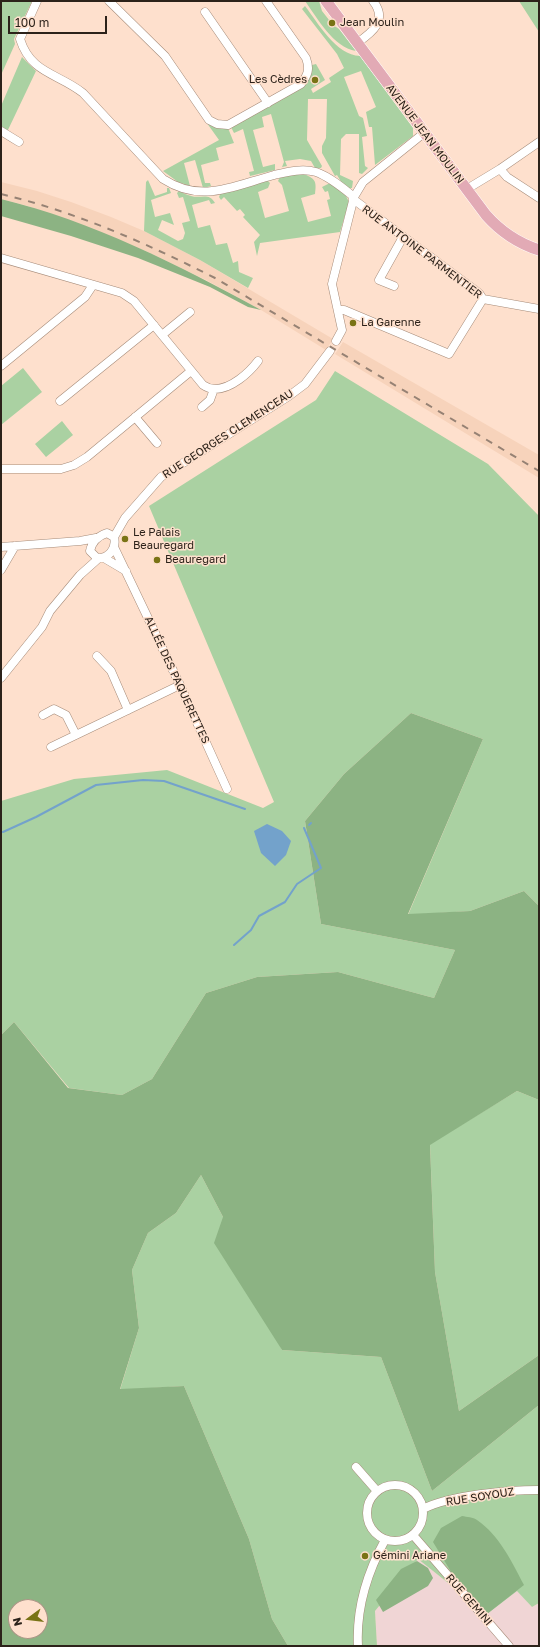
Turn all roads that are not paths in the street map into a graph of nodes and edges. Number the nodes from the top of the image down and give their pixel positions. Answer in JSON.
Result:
{"nodes":[{"id":1,"x":37,"y":1,"type":"edge"},
{"id":2,"x":109,"y":1,"type":"edge"},
{"id":3,"x":266,"y":1,"type":"edge"},
{"id":4,"x":326,"y":1,"type":"edge"},
{"id":5,"x":373,"y":1,"type":"edge"},
{"id":6,"x":205,"y":12,"type":"dead end"},
{"id":7,"x":357,"y":43,"type":"junction"},
{"id":8,"x":268,"y":103,"type":"junction"},
{"id":9,"x":1,"y":131,"type":"edge"},
{"id":10,"x":424,"y":133,"type":"junction"},
{"id":11,"x":20,"y":142,"type":"dead end"},
{"id":12,"x":539,"y":142,"type":"edge"},
{"id":13,"x":500,"y":169,"type":"junction"},
{"id":14,"x":466,"y":189,"type":"junction"},
{"id":15,"x":354,"y":198,"type":"junction"},
{"id":16,"x":539,"y":198,"type":"edge"},
{"id":17,"x":403,"y":237,"type":"junction"},
{"id":18,"x":539,"y":250,"type":"edge"},
{"id":19,"x":1,"y":258,"type":"edge"},
{"id":20,"x":93,"y":285,"type":"junction"},
{"id":21,"x":394,"y":286,"type":"dead end"},
{"id":22,"x":483,"y":299,"type":"junction"},
{"id":23,"x":539,"y":309,"type":"edge"},
{"id":24,"x":338,"y":310,"type":"junction"},
{"id":25,"x":190,"y":312,"type":"dead end"},
{"id":26,"x":154,"y":325,"type":"junction"},
{"id":27,"x":162,"y":335,"type":"junction"},
{"id":28,"x":336,"y":341,"type":"dead end"},
{"id":29,"x":330,"y":351,"type":"dead end"},
{"id":30,"x":258,"y":361,"type":"dead end"},
{"id":31,"x":1,"y":366,"type":"edge"},
{"id":32,"x":191,"y":371,"type":"junction"},
{"id":33,"x":214,"y":389,"type":"junction"},
{"id":34,"x":60,"y":401,"type":"dead end"},
{"id":35,"x":202,"y":407,"type":"dead end"},
{"id":36,"x":135,"y":418,"type":"junction"},
{"id":37,"x":157,"y":443,"type":"dead end"},
{"id":38,"x":1,"y":469,"type":"edge"},
{"id":39,"x":111,"y":536,"type":"junction"},
{"id":40,"x":96,"y":538,"type":"junction"},
{"id":41,"x":80,"y":541,"type":"junction"},
{"id":42,"x":15,"y":546,"type":"junction"},
{"id":43,"x":1,"y":547,"type":"edge"},
{"id":44,"x":114,"y":547,"type":"junction"},
{"id":45,"x":91,"y":551,"type":"junction"},
{"id":46,"x":102,"y":558,"type":"junction"},
{"id":47,"x":1,"y":570,"type":"edge"},
{"id":48,"x":126,"y":571,"type":"junction"},
{"id":49,"x":80,"y":575,"type":"junction"},
{"id":50,"x":97,"y":656,"type":"dead end"},
{"id":51,"x":1,"y":678,"type":"edge"},
{"id":52,"x":180,"y":685,"type":"junction"},
{"id":53,"x":128,"y":710,"type":"junction"},
{"id":54,"x":43,"y":716,"type":"dead end"},
{"id":55,"x":76,"y":735,"type":"junction"},
{"id":56,"x":51,"y":746,"type":"dead end"},
{"id":57,"x":227,"y":789,"type":"dead end"},
{"id":58,"x":356,"y":1467,"type":"dead end"},
{"id":59,"x":539,"y":1490,"type":"edge"},
{"id":60,"x":378,"y":1492,"type":"junction"},
{"id":61,"x":423,"y":1509,"type":"junction"},
{"id":62,"x":413,"y":1535,"type":"junction"},
{"id":63,"x":385,"y":1540,"type":"junction"},
{"id":64,"x":358,"y":1646,"type":"edge"},
{"id":65,"x":509,"y":1646,"type":"edge"}],
"edges":[{"from":1,"to":15,"type":"street","name":"RUE ANTOINE PARMENTIER"},
{"from":2,"to":8,"type":"street"},
{"from":3,"to":8,"type":"street"},
{"from":4,"to":7,"type":"main road","name":"AVENUE JEAN MOULIN"},
{"from":5,"to":7,"type":"street"},
{"from":6,"to":8,"type":"street"},
{"from":7,"to":10,"type":"main road","name":"AVENUE JEAN MOULIN"},
{"from":9,"to":11,"type":"street"},
{"from":10,"to":14,"type":"main road","name":"AVENUE JEAN MOULIN"},
{"from":10,"to":15,"type":"street"},
{"from":12,"to":13,"type":"street"},
{"from":13,"to":14,"type":"street"},
{"from":13,"to":16,"type":"street"},
{"from":14,"to":18,"type":"main road","name":"AVENUE JEAN MOULIN"},
{"from":15,"to":17,"type":"street","name":"RUE ANTOINE PARMENTIER"},
{"from":15,"to":24,"type":"street"},
{"from":17,"to":21,"type":"street"},
{"from":17,"to":22,"type":"street","name":"RUE ANTOINE PARMENTIER"},
{"from":19,"to":20,"type":"street"},
{"from":20,"to":26,"type":"street"},
{"from":20,"to":31,"type":"street"},
{"from":22,"to":23,"type":"street","name":"RUE ANTOINE PARMENTIER"},
{"from":22,"to":24,"type":"street"},
{"from":24,"to":28,"type":"street"},
{"from":25,"to":27,"type":"street"},
{"from":26,"to":27,"type":"street"},
{"from":26,"to":34,"type":"street"},
{"from":27,"to":32,"type":"street"},
{"from":29,"to":39,"type":"street","name":"RUE GEORGES CLEMENCEAU"},
{"from":30,"to":33,"type":"street"},
{"from":32,"to":33,"type":"street"},
{"from":32,"to":36,"type":"street"},
{"from":33,"to":35,"type":"street"},
{"from":36,"to":37,"type":"street"},
{"from":36,"to":38,"type":"street"},
{"from":39,"to":40,"type":"street"},
{"from":39,"to":44,"type":"street"},
{"from":40,"to":41,"type":"street"},
{"from":40,"to":45,"type":"street"},
{"from":41,"to":42,"type":"street"},
{"from":41,"to":45,"type":"street"},
{"from":42,"to":43,"type":"street"},
{"from":42,"to":47,"type":"street"},
{"from":44,"to":46,"type":"street"},
{"from":44,"to":48,"type":"street","name":"ALLÉE DES PAQUERETTES"},
{"from":45,"to":46,"type":"street"},
{"from":45,"to":49,"type":"street"},
{"from":46,"to":48,"type":"street"},
{"from":46,"to":49,"type":"street"},
{"from":48,"to":52,"type":"street","name":"ALLÉE DES PAQUERETTES"},
{"from":49,"to":51,"type":"street"},
{"from":50,"to":53,"type":"street"},
{"from":52,"to":53,"type":"street"},
{"from":52,"to":57,"type":"street","name":"ALLÉE DES PAQUERETTES"},
{"from":53,"to":55,"type":"street"},
{"from":54,"to":55,"type":"street"},
{"from":55,"to":56,"type":"street"},
{"from":58,"to":60,"type":"street"},
{"from":59,"to":61,"type":"street","name":"RUE SOYOUZ"},
{"from":60,"to":61,"type":"street"},
{"from":60,"to":63,"type":"street"},
{"from":61,"to":62,"type":"street"},
{"from":62,"to":63,"type":"street"},
{"from":62,"to":65,"type":"street","name":"RUE GEMINI"},
{"from":63,"to":64,"type":"street"}]}
